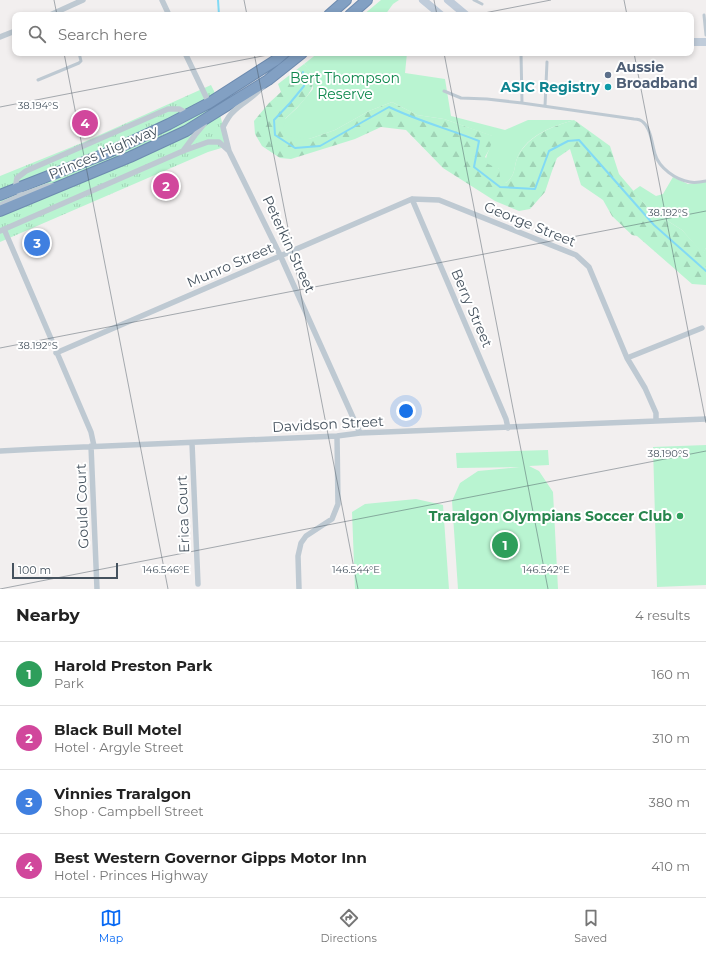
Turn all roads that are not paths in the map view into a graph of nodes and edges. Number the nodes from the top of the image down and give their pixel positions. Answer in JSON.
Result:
{"nodes":[{"id":1,"x":83,"y":0,"type":"edge"},
{"id":2,"x":162,"y":0,"type":"edge"},
{"id":3,"x":346,"y":0,"type":"edge"},
{"id":4,"x":367,"y":0,"type":"edge"},
{"id":5,"x":423,"y":0,"type":"edge"},
{"id":6,"x":431,"y":0,"type":"edge"},
{"id":7,"x":448,"y":0,"type":"edge"},
{"id":8,"x":453,"y":0,"type":"edge"},
{"id":9,"x":474,"y":0,"type":"edge"},
{"id":10,"x":482,"y":4,"type":"dead end"},
{"id":11,"x":62,"y":12,"type":"edge"},
{"id":12,"x":167,"y":12,"type":"edge"},
{"id":13,"x":332,"y":12,"type":"edge"},
{"id":14,"x":353,"y":12,"type":"edge"},
{"id":15,"x":437,"y":12,"type":"edge"},
{"id":16,"x":443,"y":12,"type":"edge"},
{"id":17,"x":462,"y":12,"type":"edge"},
{"id":18,"x":463,"y":12,"type":"edge"},
{"id":19,"x":704,"y":15,"type":"dead end"},
{"id":20,"x":12,"y":32,"type":"edge"},
{"id":21,"x":706,"y":35,"type":"edge"},
{"id":22,"x":0,"y":37,"type":"edge"},
{"id":23,"x":694,"y":42,"type":"edge"},
{"id":24,"x":706,"y":42,"type":"edge"},
{"id":25,"x":80,"y":56,"type":"edge"},
{"id":26,"x":186,"y":56,"type":"edge"},
{"id":27,"x":283,"y":56,"type":"edge"},
{"id":28,"x":296,"y":56,"type":"edge"},
{"id":29,"x":521,"y":56,"type":"edge"},
{"id":30,"x":547,"y":62,"type":"dead end"},
{"id":31,"x":280,"y":64,"type":"junction"},
{"id":32,"x":38,"y":80,"type":"dead end"},
{"id":33,"x":268,"y":80,"type":"junction"},
{"id":34,"x":444,"y":91,"type":"dead end"},
{"id":35,"x":209,"y":103,"type":"junction"},
{"id":36,"x":522,"y":103,"type":"junction"},
{"id":37,"x":545,"y":106,"type":"junction"},
{"id":38,"x":188,"y":114,"type":"junction"},
{"id":39,"x":215,"y":114,"type":"junction"},
{"id":40,"x":189,"y":135,"type":"junction"},
{"id":41,"x":183,"y":151,"type":"junction"},
{"id":42,"x":229,"y":151,"type":"junction"},
{"id":43,"x":107,"y":153,"type":"junction"},
{"id":44,"x":706,"y":181,"type":"edge"},
{"id":45,"x":62,"y":185,"type":"junction"},
{"id":46,"x":19,"y":192,"type":"junction"},
{"id":47,"x":0,"y":195,"type":"edge"},
{"id":48,"x":412,"y":199,"type":"junction"},
{"id":49,"x":0,"y":205,"type":"edge"},
{"id":50,"x":0,"y":211,"type":"edge"},
{"id":51,"x":2,"y":230,"type":"edge"},
{"id":52,"x":281,"y":256,"type":"junction"},
{"id":53,"x":702,"y":328,"type":"dead end"},
{"id":54,"x":56,"y":353,"type":"junction"},
{"id":55,"x":627,"y":358,"type":"junction"},
{"id":56,"x":706,"y":419,"type":"edge"},
{"id":57,"x":656,"y":421,"type":"junction"},
{"id":58,"x":508,"y":428,"type":"junction"},
{"id":59,"x":360,"y":433,"type":"junction"},
{"id":60,"x":337,"y":436,"type":"junction"},
{"id":61,"x":192,"y":443,"type":"junction"},
{"id":62,"x":92,"y":446,"type":"junction"},
{"id":63,"x":0,"y":451,"type":"edge"},
{"id":64,"x":198,"y":584,"type":"dead end"},
{"id":65,"x":97,"y":589,"type":"edge"},
{"id":66,"x":299,"y":589,"type":"edge"}],
"edges":[{"from":1,"to":11,"type":"street"},
{"from":2,"to":12,"type":"street"},
{"from":3,"to":13,"type":"highway"},
{"from":4,"to":14,"type":"highway"},
{"from":5,"to":15,"type":"main road"},
{"from":6,"to":16,"type":"main road"},
{"from":7,"to":17,"type":"main road"},
{"from":8,"to":18,"type":"main road"},
{"from":9,"to":10,"type":"lane"},
{"from":19,"to":21,"type":"lane"},
{"from":20,"to":22,"type":"street"},
{"from":23,"to":24,"type":"main road"},
{"from":25,"to":32,"type":"lane"},
{"from":26,"to":35,"type":"street"},
{"from":27,"to":31,"type":"highway"},
{"from":28,"to":31,"type":"highway"},
{"from":29,"to":36,"type":"lane"},
{"from":30,"to":37,"type":"lane"},
{"from":31,"to":33,"type":"highway","name":"Princes Highway"},
{"from":31,"to":35,"type":"highway","name":"Princes Highway"},
{"from":33,"to":39,"type":"highway","name":"Princes Highway"},
{"from":33,"to":42,"type":"street","name":"Peterkin Street"},
{"from":34,"to":36,"type":"lane"},
{"from":35,"to":38,"type":"highway","name":"Princes Highway"},
{"from":35,"to":39,"type":"highway"},
{"from":36,"to":37,"type":"lane"},
{"from":37,"to":44,"type":"lane"},
{"from":38,"to":43,"type":"highway","name":"Princes Highway"},
{"from":38,"to":46,"type":"street"},
{"from":39,"to":40,"type":"highway","name":"Princes Highway"},
{"from":40,"to":41,"type":"street"},
{"from":40,"to":43,"type":"highway"},
{"from":40,"to":45,"type":"highway","name":"Princes Highway"},
{"from":41,"to":42,"type":"street"},
{"from":41,"to":51,"type":"street"},
{"from":42,"to":52,"type":"street","name":"Peterkin Street"},
{"from":43,"to":46,"type":"highway","name":"Princes Highway"},
{"from":45,"to":46,"type":"street"},
{"from":45,"to":50,"type":"highway","name":"Princes Highway"},
{"from":46,"to":47,"type":"highway","name":"Princes Highway"},
{"from":46,"to":49,"type":"street"},
{"from":48,"to":52,"type":"street","name":"Munro Street"},
{"from":48,"to":55,"type":"street","name":"George Street"},
{"from":48,"to":58,"type":"street","name":"Berry Street"},
{"from":51,"to":54,"type":"street","name":"Gould Court"},
{"from":52,"to":54,"type":"street","name":"Munro Street"},
{"from":52,"to":59,"type":"street","name":"Peterkin Street"},
{"from":53,"to":55,"type":"street"},
{"from":54,"to":62,"type":"street","name":"Gould Court"},
{"from":55,"to":57,"type":"street","name":"George Street"},
{"from":56,"to":57,"type":"street","name":"Davidson Street"},
{"from":57,"to":58,"type":"street","name":"Davidson Street"},
{"from":58,"to":59,"type":"street","name":"Davidson Street"},
{"from":59,"to":60,"type":"street","name":"Davidson Street"},
{"from":60,"to":61,"type":"street","name":"Davidson Street"},
{"from":60,"to":66,"type":"street"},
{"from":61,"to":62,"type":"street","name":"Davidson Street"},
{"from":61,"to":64,"type":"street","name":"Erica Court"},
{"from":62,"to":63,"type":"street","name":"Davidson Street"},
{"from":62,"to":65,"type":"street","name":"Gould Court"}]}
